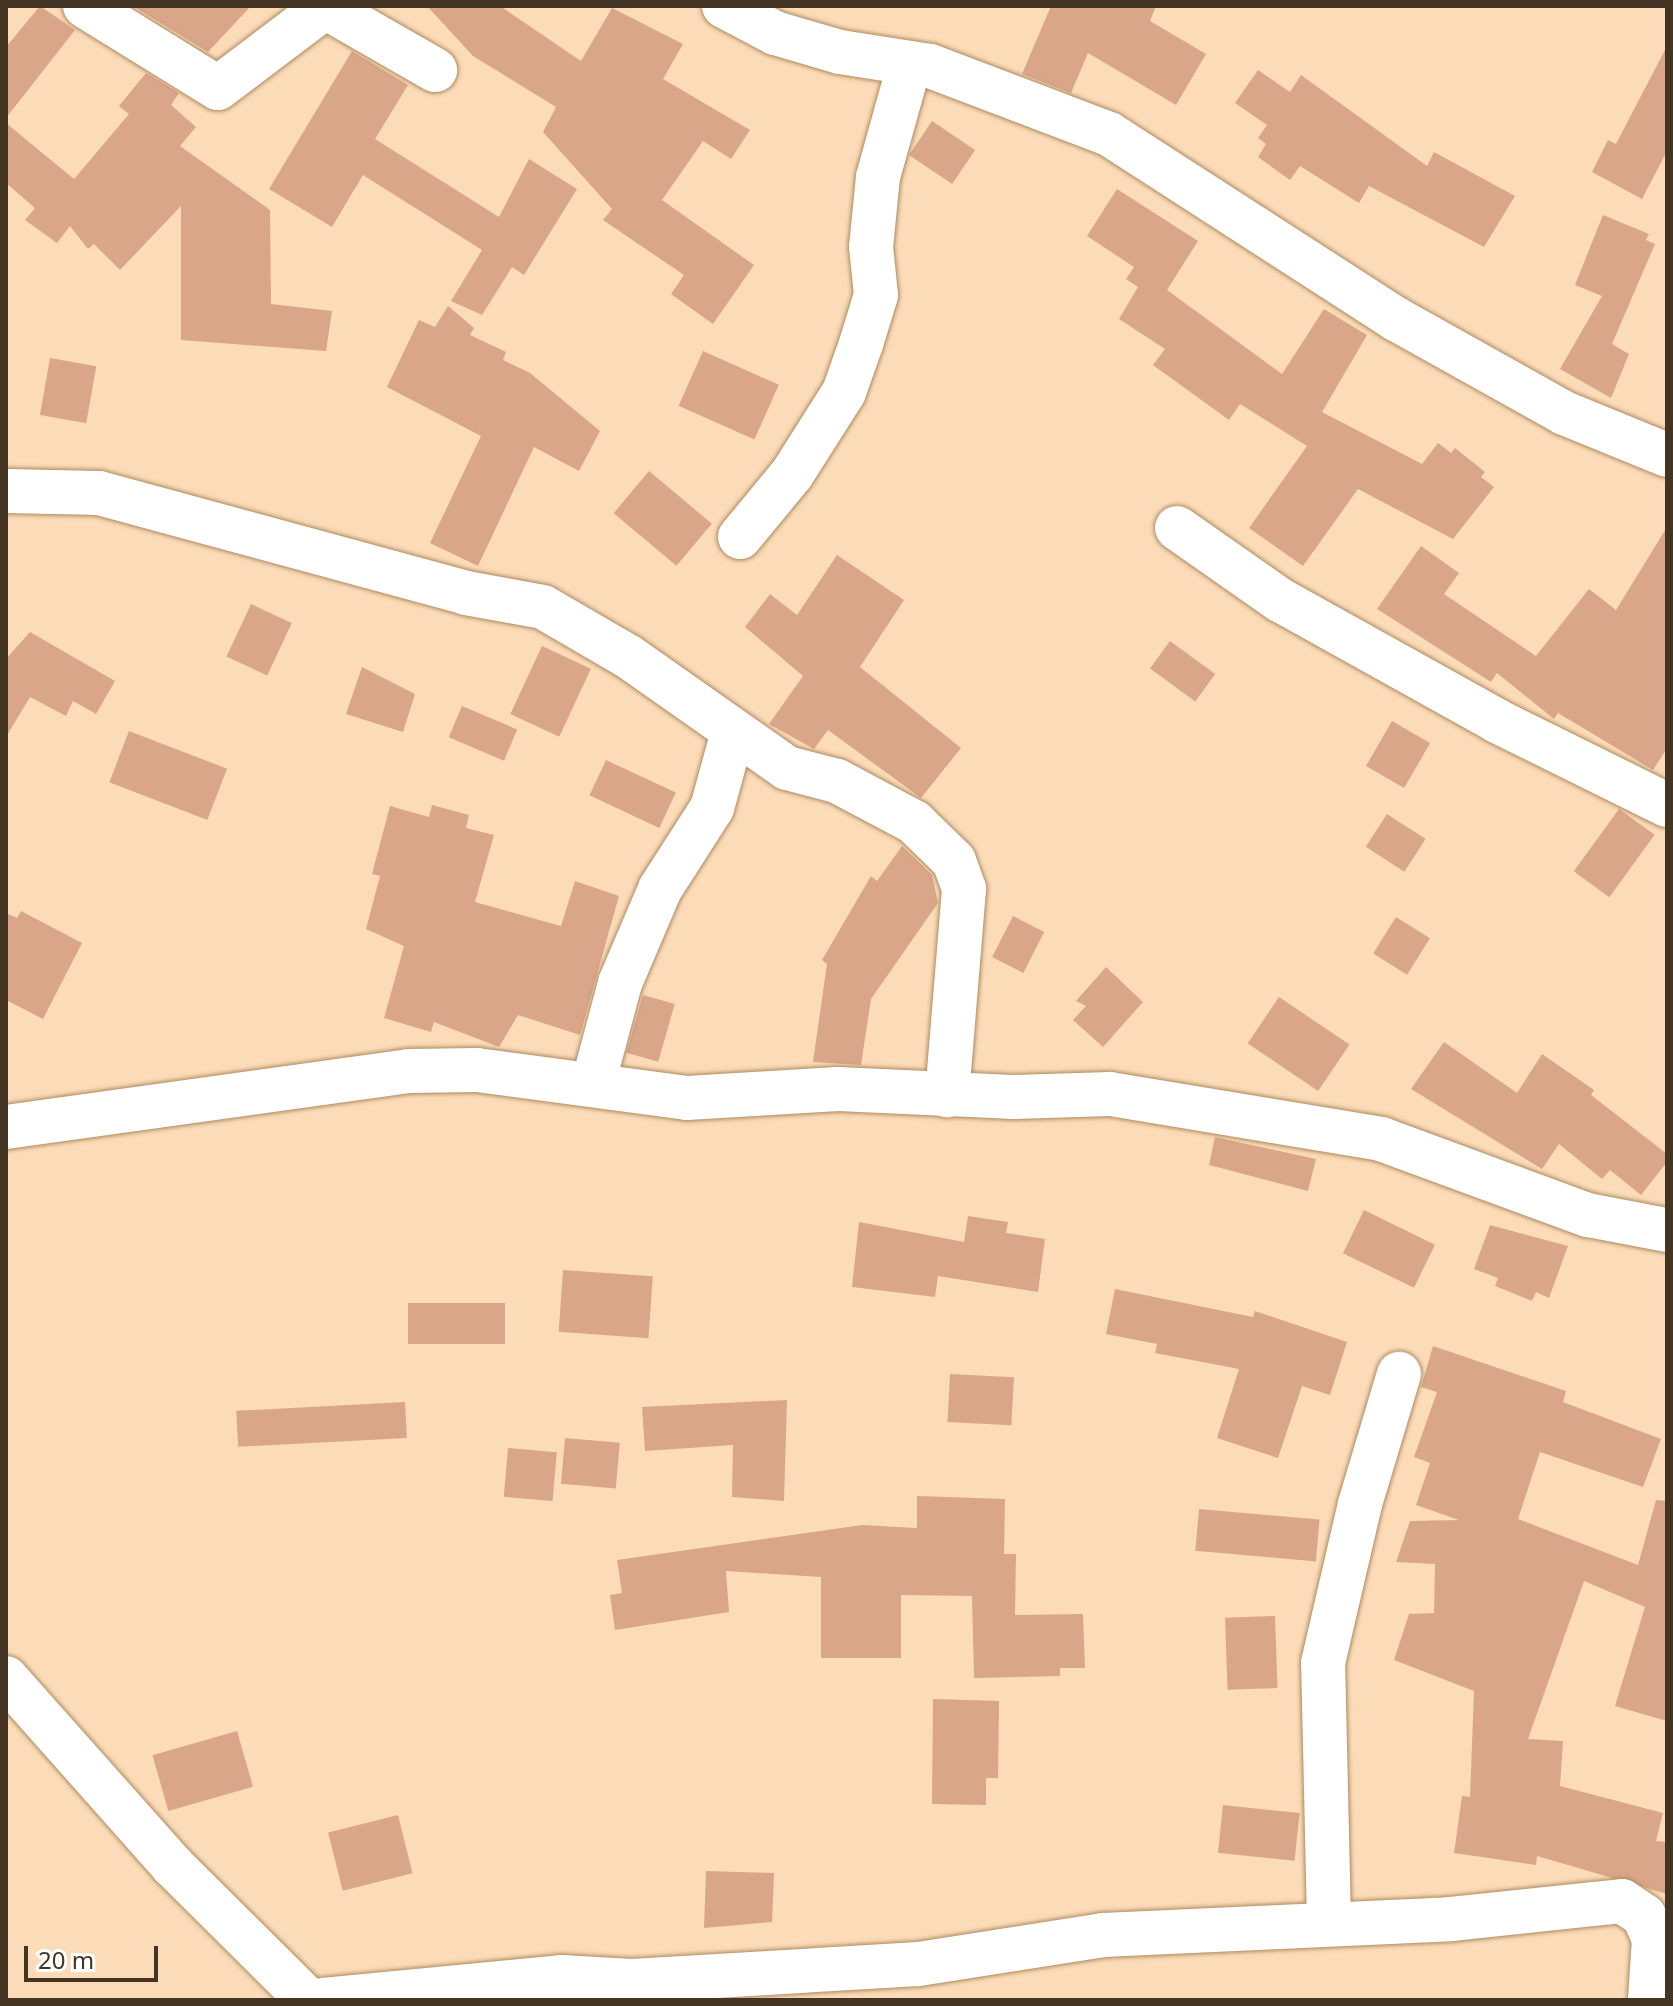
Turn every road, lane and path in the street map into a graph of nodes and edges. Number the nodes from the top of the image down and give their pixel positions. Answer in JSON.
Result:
{"nodes":[{"id":1,"x":85,"y":6,"type":"edge"},
{"id":2,"x":724,"y":6,"type":"edge"},
{"id":3,"x":909,"y":66,"type":"junction"},
{"id":4,"x":435,"y":70,"type":"dead end"},
{"id":5,"x":1667,"y":455,"type":"edge"},
{"id":6,"x":6,"y":491,"type":"edge"},
{"id":7,"x":1177,"y":528,"type":"dead end"},
{"id":8,"x":740,"y":537,"type":"dead end"},
{"id":9,"x":733,"y":732,"type":"junction"},
{"id":10,"x":1667,"y":805,"type":"edge"},
{"id":11,"x":593,"y":1084,"type":"junction"},
{"id":12,"x":947,"y":1095,"type":"junction"},
{"id":13,"x":6,"y":1127,"type":"edge"},
{"id":14,"x":1667,"y":1230,"type":"edge"},
{"id":15,"x":1399,"y":1374,"type":"dead end"},
{"id":16,"x":6,"y":1678,"type":"edge"},
{"id":17,"x":1329,"y":1922,"type":"junction"},
{"id":18,"x":308,"y":2000,"type":"edge"},
{"id":19,"x":323,"y":2000,"type":"edge"},
{"id":20,"x":1650,"y":2000,"type":"edge"}],
"edges":[{"from":1,"to":4,"type":"street"},
{"from":2,"to":3,"type":"street"},
{"from":3,"to":5,"type":"street"},
{"from":3,"to":8,"type":"street"},
{"from":6,"to":9,"type":"street"},
{"from":7,"to":10,"type":"street"},
{"from":9,"to":11,"type":"street"},
{"from":9,"to":12,"type":"street"},
{"from":11,"to":12,"type":"street"},
{"from":11,"to":13,"type":"street"},
{"from":12,"to":14,"type":"street"},
{"from":15,"to":17,"type":"street"},
{"from":16,"to":18,"type":"street"},
{"from":17,"to":19,"type":"street"},
{"from":17,"to":20,"type":"street"}]}
